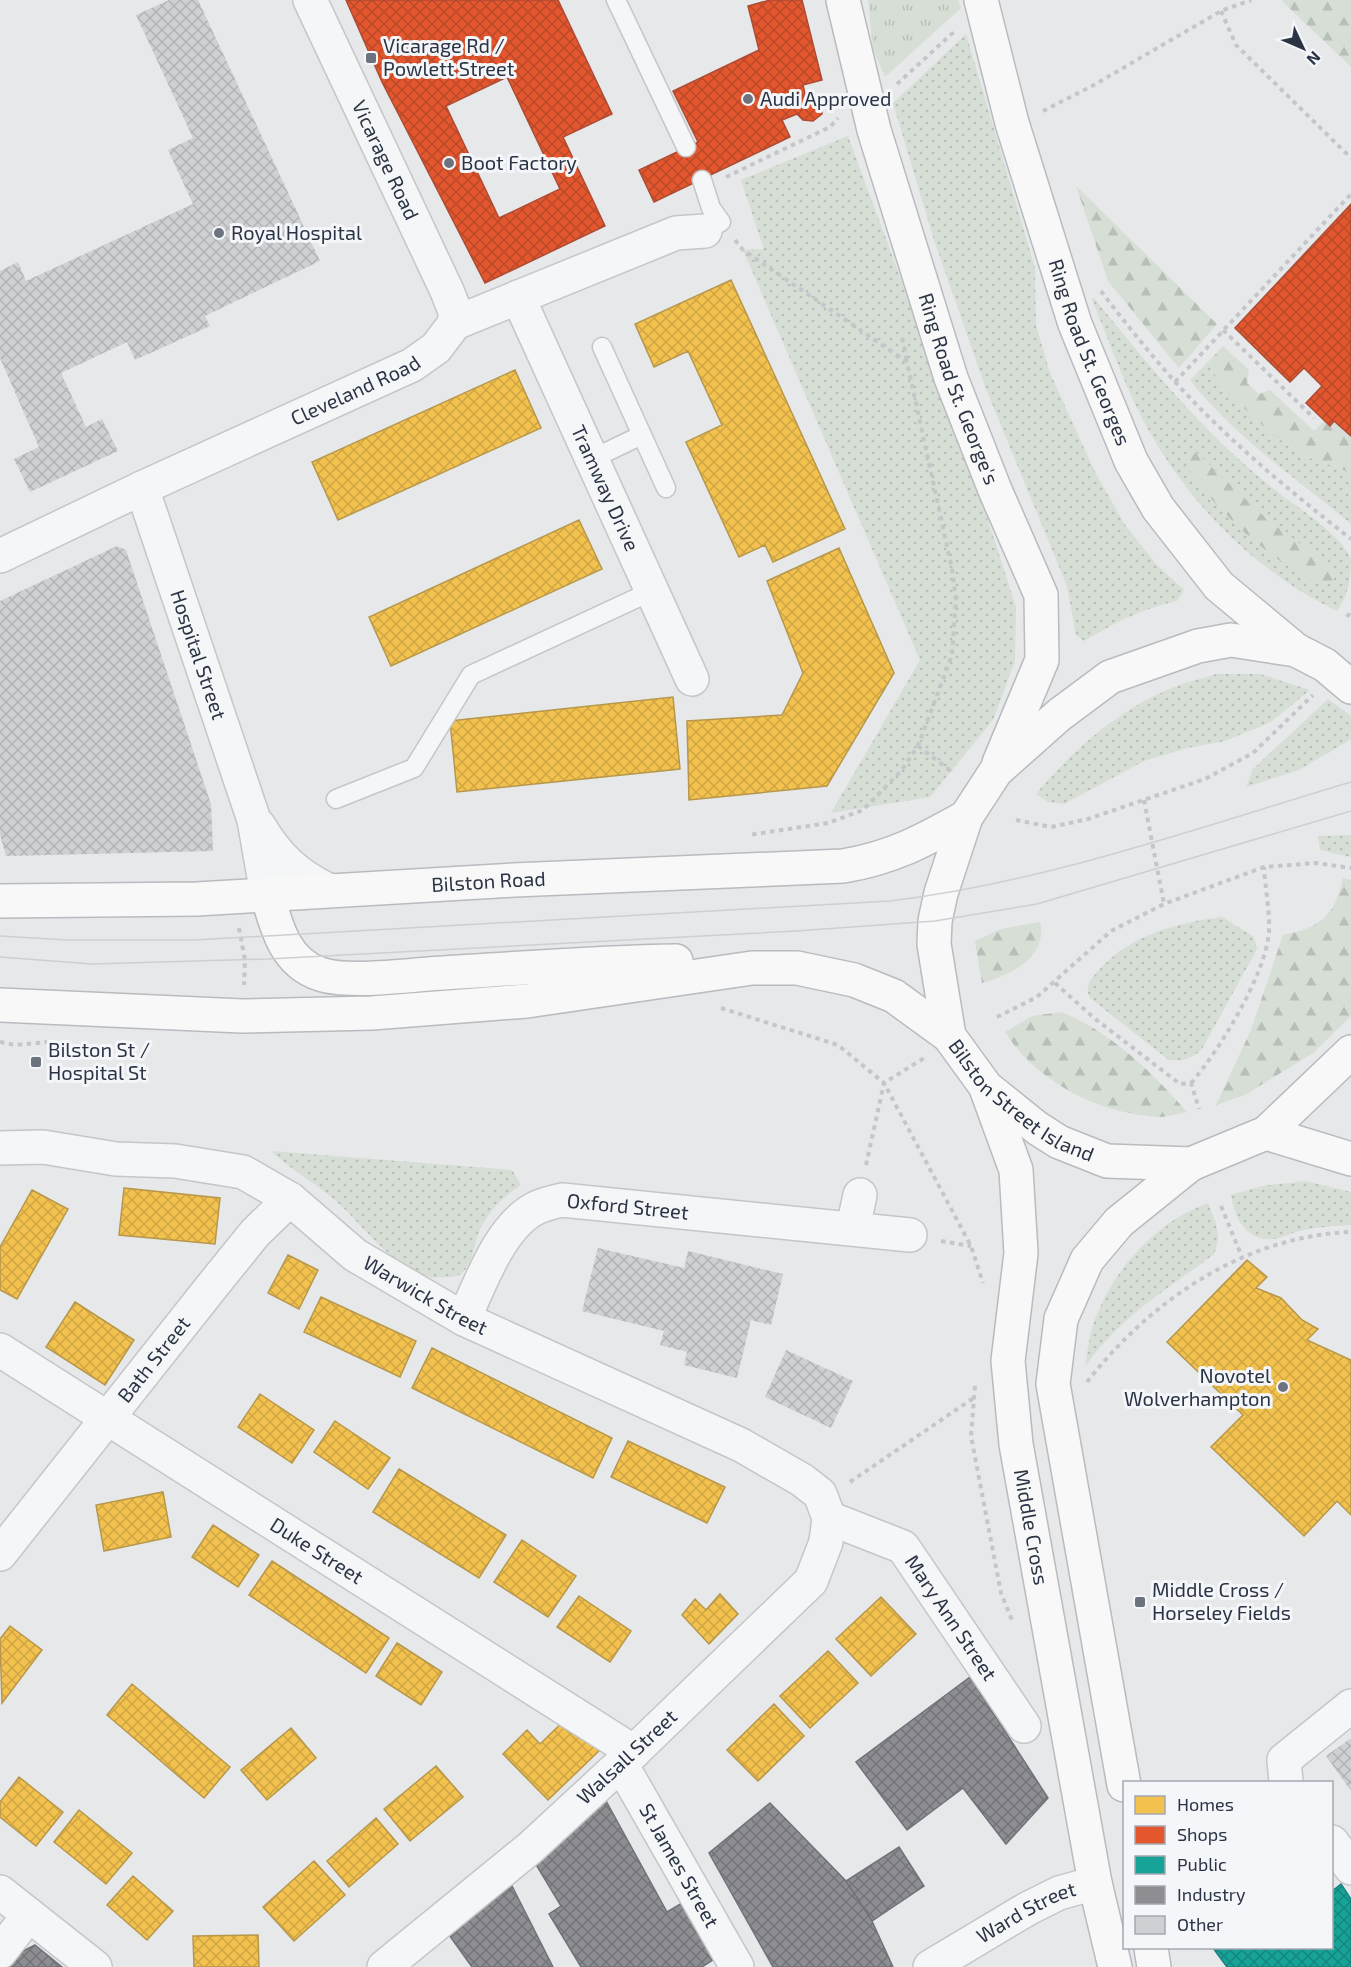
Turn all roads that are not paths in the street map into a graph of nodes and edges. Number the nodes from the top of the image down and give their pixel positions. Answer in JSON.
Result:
{"nodes":[{"id":1,"x":310,"y":0,"type":"edge"},
{"id":2,"x":616,"y":0,"type":"edge"},
{"id":3,"x":843,"y":0,"type":"edge"},
{"id":4,"x":983,"y":8,"type":"edge"},
{"id":5,"x":686,"y":147,"type":"dead end"},
{"id":6,"x":702,"y":180,"type":"dead end"},
{"id":7,"x":705,"y":231,"type":"joint"},
{"id":8,"x":518,"y":297,"type":"junction"},
{"id":9,"x":455,"y":323,"type":"junction"},
{"id":10,"x":602,"y":347,"type":"dead end"},
{"id":11,"x":642,"y":435,"type":"junction"},
{"id":12,"x":592,"y":459,"type":"junction"},
{"id":13,"x":142,"y":488,"type":"junction"},
{"id":14,"x":666,"y":488,"type":"dead end"},
{"id":15,"x":0,"y":556,"type":"edge"},
{"id":16,"x":652,"y":591,"type":"junction"},
{"id":17,"x":1322,"y":669,"type":"edge"},
{"id":18,"x":692,"y":679,"type":"dead end"},
{"id":19,"x":1351,"y":687,"type":"edge"},
{"id":20,"x":996,"y":771,"type":"junction"},
{"id":21,"x":336,"y":799,"type":"dead end"},
{"id":22,"x":966,"y":817,"type":"junction"},
{"id":23,"x":254,"y":820,"type":"junction"},
{"id":24,"x":328,"y":890,"type":"junction"},
{"id":25,"x":267,"y":894,"type":"junction"},
{"id":26,"x":0,"y":901,"type":"edge"},
{"id":27,"x":752,"y":968,"type":"junction"},
{"id":28,"x":0,"y":1005,"type":"edge"},
{"id":29,"x":949,"y":1036,"type":"junction"},
{"id":30,"x":1351,"y":1052,"type":"edge"},
{"id":31,"x":986,"y":1087,"type":"junction"},
{"id":32,"x":1266,"y":1133,"type":"junction"},
{"id":33,"x":0,"y":1148,"type":"edge"},
{"id":34,"x":1351,"y":1159,"type":"edge"},
{"id":35,"x":1191,"y":1164,"type":"junction"},
{"id":36,"x":860,"y":1195,"type":"road end"},
{"id":37,"x":290,"y":1199,"type":"junction"},
{"id":38,"x":854,"y":1228,"type":"junction"},
{"id":39,"x":910,"y":1235,"type":"dead end"},
{"id":40,"x":464,"y":1319,"type":"junction"},
{"id":41,"x":0,"y":1350,"type":"edge"},
{"id":42,"x":108,"y":1419,"type":"junction"},
{"id":43,"x":826,"y":1509,"type":"junction"},
{"id":44,"x":0,"y":1554,"type":"edge"},
{"id":45,"x":1351,"y":1707,"type":"edge"},
{"id":46,"x":1024,"y":1726,"type":"dead end"},
{"id":47,"x":628,"y":1758,"type":"junction"},
{"id":48,"x":1285,"y":1771,"type":"edge"},
{"id":49,"x":1124,"y":1781,"type":"edge"},
{"id":50,"x":1333,"y":1843,"type":"edge"},
{"id":51,"x":1351,"y":1868,"type":"edge"},
{"id":52,"x":1095,"y":1883,"type":"junction"},
{"id":53,"x":0,"y":1892,"type":"edge"},
{"id":54,"x":29,"y":1915,"type":"junction"},
{"id":55,"x":1151,"y":1949,"type":"edge"},
{"id":56,"x":0,"y":1952,"type":"edge"},
{"id":57,"x":95,"y":1967,"type":"edge"},
{"id":58,"x":384,"y":1967,"type":"edge"},
{"id":59,"x":737,"y":1967,"type":"edge"},
{"id":60,"x":930,"y":1967,"type":"edge"},
{"id":61,"x":1115,"y":1967,"type":"edge"},
{"id":62,"x":1154,"y":1967,"type":"edge"}],
"edges":[{"from":1,"to":9,"type":"street","name":"Vicarage Road"},
{"from":2,"to":5,"type":"lane"},
{"from":3,"to":20,"type":"highway","name":"Ring Road St. George's"},
{"from":4,"to":17,"type":"highway","name":"Ring Road St. Georges"},
{"from":6,"to":7,"type":"lane"},
{"from":7,"to":8,"type":"street"},
{"from":8,"to":9,"type":"street"},
{"from":8,"to":12,"type":"street","name":"Tramway Drive"},
{"from":9,"to":13,"type":"street","name":"Cleveland Road"},
{"from":10,"to":11,"type":"lane"},
{"from":11,"to":12,"type":"lane"},
{"from":11,"to":14,"type":"lane"},
{"from":12,"to":16,"type":"street","name":"Tramway Drive"},
{"from":13,"to":15,"type":"street","name":"Cleveland Road"},
{"from":13,"to":23,"type":"street","name":"Hospital Street"},
{"from":16,"to":18,"type":"street","name":"Tramway Drive"},
{"from":16,"to":21,"type":"lane"},
{"from":17,"to":19,"type":"highway"},
{"from":17,"to":20,"type":"highway","name":"Bilston Street Island"},
{"from":20,"to":22,"type":"highway","name":"Bilston Street Island"},
{"from":22,"to":24,"type":"highway","name":"Bilston Road"},
{"from":22,"to":29,"type":"highway","name":"Bilston Street Island"},
{"from":23,"to":24,"type":"street"},
{"from":23,"to":25,"type":"street"},
{"from":24,"to":25,"type":"highway","name":"Bilston Road"},
{"from":25,"to":26,"type":"highway","name":"Bilston Road"},
{"from":25,"to":27,"type":"highway"},
{"from":27,"to":28,"type":"highway"},
{"from":27,"to":29,"type":"highway"},
{"from":29,"to":31,"type":"highway","name":"Bilston Street Island"},
{"from":30,"to":32,"type":"highway","name":"Bilston Street Island"},
{"from":31,"to":35,"type":"highway","name":"Bilston Street Island"},
{"from":31,"to":52,"type":"highway","name":"Middle Cross"},
{"from":32,"to":34,"type":"highway"},
{"from":32,"to":35,"type":"highway","name":"Bilston Street Island"},
{"from":33,"to":37,"type":"street","name":"Warwick Street"},
{"from":35,"to":49,"type":"highway"},
{"from":36,"to":38,"type":"street"},
{"from":37,"to":40,"type":"street","name":"Warwick Street"},
{"from":37,"to":42,"type":"street","name":"Bath Street"},
{"from":38,"to":39,"type":"street","name":"Oxford Street"},
{"from":38,"to":40,"type":"street","name":"Oxford Street"},
{"from":40,"to":43,"type":"street","name":"Warwick Street"},
{"from":41,"to":42,"type":"street","name":"Duke Street"},
{"from":42,"to":44,"type":"street","name":"Bath Street"},
{"from":42,"to":47,"type":"street","name":"Duke Street"},
{"from":43,"to":46,"type":"street","name":"Mary Ann Street"},
{"from":43,"to":47,"type":"street","name":"Walsall Street"},
{"from":45,"to":48,"type":"street"},
{"from":47,"to":58,"type":"street","name":"Walsall Street"},
{"from":47,"to":59,"type":"street","name":"St James Street"},
{"from":50,"to":51,"type":"street"},
{"from":52,"to":60,"type":"street","name":"Ward Street"},
{"from":52,"to":61,"type":"highway","name":"Middle Cross"},
{"from":53,"to":54,"type":"street"},
{"from":54,"to":56,"type":"street"},
{"from":54,"to":57,"type":"street"},
{"from":55,"to":62,"type":"highway"}]}
